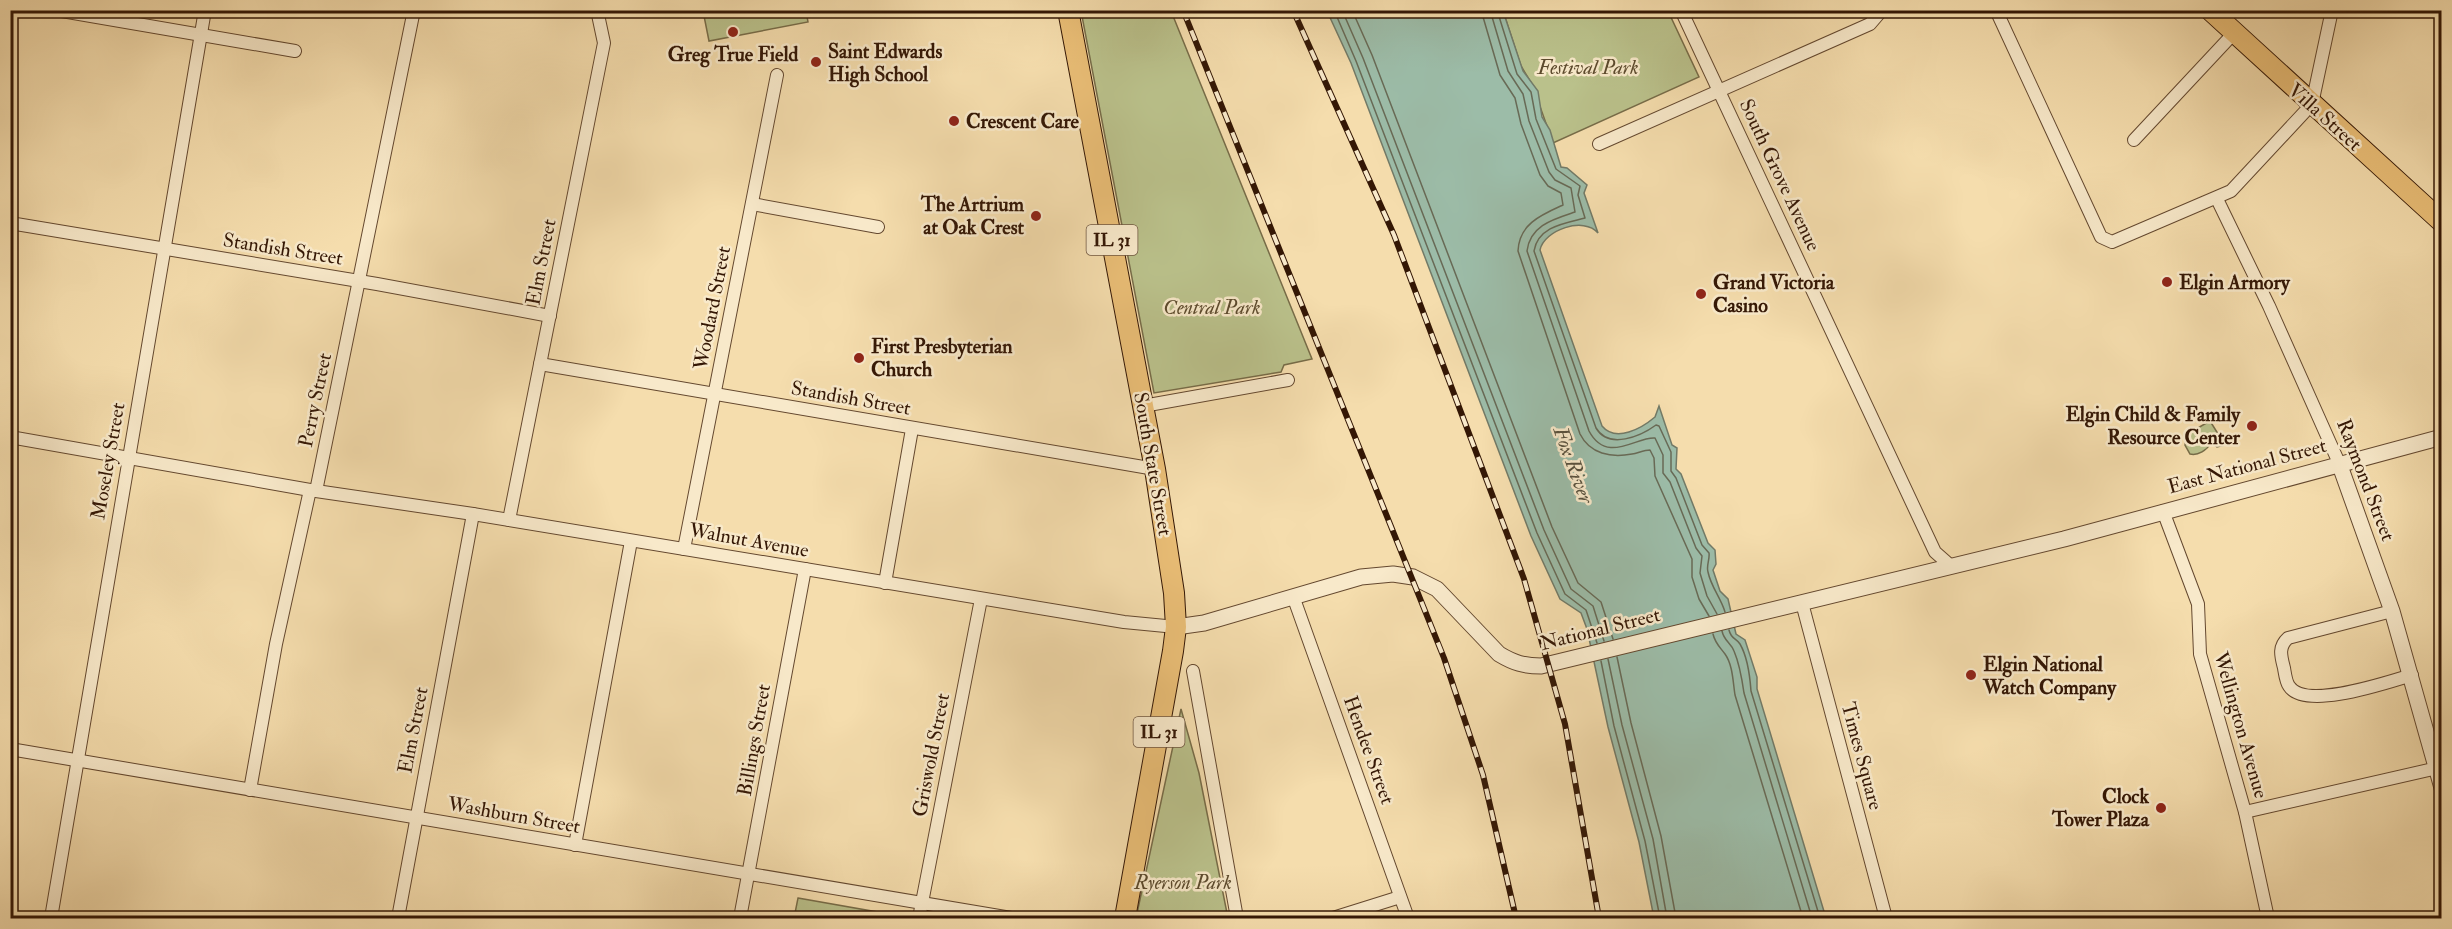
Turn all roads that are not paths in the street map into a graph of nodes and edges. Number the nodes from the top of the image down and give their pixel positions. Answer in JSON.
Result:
{"nodes":[{"id":1,"x":56,"y":10,"type":"edge"},
{"id":2,"x":205,"y":10,"type":"edge"},
{"id":3,"x":414,"y":10,"type":"edge"},
{"id":4,"x":597,"y":10,"type":"edge"},
{"id":5,"x":1068,"y":10,"type":"edge"},
{"id":6,"x":1681,"y":10,"type":"edge"},
{"id":7,"x":1882,"y":10,"type":"edge"},
{"id":8,"x":1996,"y":10,"type":"edge"},
{"id":9,"x":2210,"y":10,"type":"edge"},
{"id":10,"x":2332,"y":10,"type":"edge"},
{"id":11,"x":2234,"y":33,"type":"junction"},
{"id":12,"x":201,"y":35,"type":"junction"},
{"id":13,"x":296,"y":51,"type":"dead end"},
{"id":14,"x":777,"y":75,"type":"dead end"},
{"id":15,"x":1719,"y":91,"type":"junction"},
{"id":16,"x":2312,"y":104,"type":"junction"},
{"id":17,"x":2134,"y":140,"type":"dead end"},
{"id":18,"x":1599,"y":144,"type":"dead end"},
{"id":19,"x":2217,"y":199,"type":"junction"},
{"id":20,"x":752,"y":204,"type":"junction"},
{"id":21,"x":2442,"y":222,"type":"edge"},
{"id":22,"x":10,"y":223,"type":"edge"},
{"id":23,"x":878,"y":227,"type":"dead end"},
{"id":24,"x":164,"y":250,"type":"junction"},
{"id":25,"x":358,"y":281,"type":"junction"},
{"id":26,"x":550,"y":316,"type":"junction"},
{"id":27,"x":540,"y":364,"type":"junction"},
{"id":28,"x":1288,"y":380,"type":"dead end"},
{"id":29,"x":715,"y":394,"type":"junction"},
{"id":30,"x":1143,"y":406,"type":"junction"},
{"id":31,"x":912,"y":429,"type":"junction"},
{"id":32,"x":10,"y":437,"type":"edge"},
{"id":33,"x":2442,"y":437,"type":"edge"},
{"id":34,"x":129,"y":457,"type":"junction"},
{"id":35,"x":2339,"y":463,"type":"junction"},
{"id":36,"x":1155,"y":469,"type":"junction"},
{"id":37,"x":313,"y":490,"type":"junction"},
{"id":38,"x":2163,"y":511,"type":"junction"},
{"id":39,"x":473,"y":514,"type":"junction"},
{"id":40,"x":509,"y":520,"type":"junction"},
{"id":41,"x":2064,"y":538,"type":"joint"},
{"id":42,"x":631,"y":541,"type":"junction"},
{"id":43,"x":684,"y":549,"type":"junction"},
{"id":44,"x":1935,"y":552,"type":"junction"},
{"id":45,"x":1952,"y":567,"type":"junction"},
{"id":46,"x":806,"y":570,"type":"junction"},
{"id":47,"x":1934,"y":571,"type":"junction"},
{"id":48,"x":885,"y":583,"type":"junction"},
{"id":49,"x":1293,"y":596,"type":"junction"},
{"id":50,"x":981,"y":599,"type":"junction"},
{"id":51,"x":1802,"y":603,"type":"junction"},
{"id":52,"x":2392,"y":611,"type":"junction"},
{"id":53,"x":1176,"y":627,"type":"junction"},
{"id":54,"x":1193,"y":672,"type":"dead end"},
{"id":55,"x":2412,"y":675,"type":"junction"},
{"id":56,"x":10,"y":749,"type":"edge"},
{"id":57,"x":78,"y":761,"type":"junction"},
{"id":58,"x":2439,"y":768,"type":"edge"},
{"id":59,"x":2442,"y":789,"type":"edge"},
{"id":60,"x":250,"y":790,"type":"junction"},
{"id":61,"x":2245,"y":813,"type":"junction"},
{"id":62,"x":417,"y":818,"type":"junction"},
{"id":63,"x":574,"y":845,"type":"junction"},
{"id":64,"x":749,"y":875,"type":"junction"},
{"id":65,"x":1400,"y":897,"type":"junction"},
{"id":66,"x":922,"y":904,"type":"junction"},
{"id":67,"x":51,"y":918,"type":"edge"},
{"id":68,"x":398,"y":918,"type":"edge"},
{"id":69,"x":740,"y":918,"type":"edge"},
{"id":70,"x":919,"y":918,"type":"edge"},
{"id":71,"x":1011,"y":918,"type":"edge"},
{"id":72,"x":1125,"y":918,"type":"edge"},
{"id":73,"x":1237,"y":918,"type":"edge"},
{"id":74,"x":1333,"y":918,"type":"edge"},
{"id":75,"x":1408,"y":918,"type":"edge"},
{"id":76,"x":1886,"y":918,"type":"edge"},
{"id":77,"x":2268,"y":918,"type":"edge"}],
"edges":[{"from":1,"to":12,"type":"street"},
{"from":2,"to":12,"type":"street","name":"Moseley Street"},
{"from":3,"to":25,"type":"street","name":"Perry Street"},
{"from":4,"to":26,"type":"street","name":"Elm Street"},
{"from":5,"to":30,"type":"main road","name":"South State Street","number":"IL 31"},
{"from":6,"to":15,"type":"street","name":"South Grove Avenue"},
{"from":7,"to":15,"type":"street"},
{"from":8,"to":19,"type":"street"},
{"from":9,"to":11,"type":"main road","name":"Villa Street"},
{"from":10,"to":16,"type":"street"},
{"from":11,"to":16,"type":"main road","name":"Villa Street"},
{"from":11,"to":17,"type":"street"},
{"from":12,"to":13,"type":"street"},
{"from":12,"to":24,"type":"street","name":"Moseley Street"},
{"from":14,"to":20,"type":"street","name":"Woodard Street"},
{"from":15,"to":18,"type":"street"},
{"from":15,"to":44,"type":"street","name":"South Grove Avenue"},
{"from":16,"to":19,"type":"street"},
{"from":16,"to":21,"type":"main road","name":"Villa Street"},
{"from":19,"to":35,"type":"street","name":"Raymond Street"},
{"from":20,"to":23,"type":"street"},
{"from":20,"to":29,"type":"street","name":"Woodard Street"},
{"from":22,"to":24,"type":"street","name":"Standish Street"},
{"from":24,"to":25,"type":"street","name":"Standish Street"},
{"from":24,"to":34,"type":"street","name":"Moseley Street"},
{"from":25,"to":26,"type":"street","name":"Standish Street"},
{"from":25,"to":37,"type":"street","name":"Perry Street"},
{"from":26,"to":27,"type":"street","name":"Elm Street"},
{"from":27,"to":29,"type":"street","name":"Standish Street"},
{"from":27,"to":40,"type":"street","name":"Elm Street"},
{"from":28,"to":30,"type":"street"},
{"from":29,"to":31,"type":"street","name":"Standish Street"},
{"from":29,"to":43,"type":"street","name":"Woodard Street"},
{"from":30,"to":36,"type":"main road","name":"South State Street","number":"IL 31"},
{"from":31,"to":36,"type":"street","name":"Standish Street"},
{"from":31,"to":48,"type":"street"},
{"from":32,"to":34,"type":"street","name":"Walnut Avenue"},
{"from":33,"to":35,"type":"street","name":"East National Street"},
{"from":34,"to":37,"type":"street","name":"Walnut Avenue"},
{"from":34,"to":57,"type":"street","name":"Moseley Street"},
{"from":35,"to":38,"type":"street","name":"East National Street"},
{"from":35,"to":52,"type":"street","name":"Raymond Street"},
{"from":36,"to":53,"type":"main road","name":"South State Street","number":"IL 31"},
{"from":37,"to":39,"type":"street","name":"Walnut Avenue"},
{"from":37,"to":60,"type":"street","name":"Perry Street"},
{"from":38,"to":41,"type":"street","name":"East National Street"},
{"from":38,"to":61,"type":"street","name":"Wellington Avenue"},
{"from":39,"to":40,"type":"street","name":"Walnut Avenue"},
{"from":39,"to":62,"type":"street","name":"Elm Street"},
{"from":40,"to":42,"type":"street","name":"Walnut Avenue"},
{"from":41,"to":45,"type":"street","name":"National Street"},
{"from":42,"to":43,"type":"street","name":"Walnut Avenue"},
{"from":42,"to":63,"type":"street"},
{"from":43,"to":46,"type":"street","name":"Walnut Avenue"},
{"from":44,"to":45,"type":"street","name":"South Grove Avenue"},
{"from":44,"to":47,"type":"street","name":"South Grove Avenue"},
{"from":45,"to":47,"type":"street","name":"National Street"},
{"from":46,"to":48,"type":"street","name":"Walnut Avenue"},
{"from":46,"to":64,"type":"street","name":"Billings Street"},
{"from":47,"to":51,"type":"street","name":"National Street"},
{"from":48,"to":50,"type":"street","name":"Walnut Avenue"},
{"from":49,"to":51,"type":"street","name":"National Street"},
{"from":49,"to":53,"type":"street","name":"National Street"},
{"from":49,"to":65,"type":"street","name":"Hendee Street"},
{"from":50,"to":53,"type":"street","name":"Walnut Avenue"},
{"from":50,"to":66,"type":"street","name":"Griswold Street"},
{"from":51,"to":76,"type":"street","name":"Times Square"},
{"from":52,"to":55,"type":"street","name":"Raymond Street"},
{"from":52,"to":55,"type":"street"},
{"from":53,"to":72,"type":"main road","name":"South State Street","number":"IL 31"},
{"from":54,"to":73,"type":"street"},
{"from":55,"to":58,"type":"street","name":"Raymond Street"},
{"from":56,"to":57,"type":"street","name":"Washburn Street"},
{"from":57,"to":60,"type":"street","name":"Washburn Street"},
{"from":57,"to":67,"type":"street","name":"Moseley Street"},
{"from":58,"to":59,"type":"street","name":"Raymond Street"},
{"from":58,"to":61,"type":"street"},
{"from":60,"to":62,"type":"street","name":"Washburn Street"},
{"from":61,"to":77,"type":"street","name":"Wellington Avenue"},
{"from":62,"to":63,"type":"street","name":"Washburn Street"},
{"from":62,"to":68,"type":"street","name":"Elm Street"},
{"from":63,"to":64,"type":"street","name":"Washburn Street"},
{"from":64,"to":66,"type":"street","name":"Washburn Street"},
{"from":64,"to":69,"type":"street","name":"Billings Street"},
{"from":65,"to":74,"type":"street"},
{"from":65,"to":75,"type":"street","name":"Hendee Street"},
{"from":66,"to":70,"type":"street","name":"Griswold Street"},
{"from":66,"to":71,"type":"street","name":"Washburn Street"}]}
